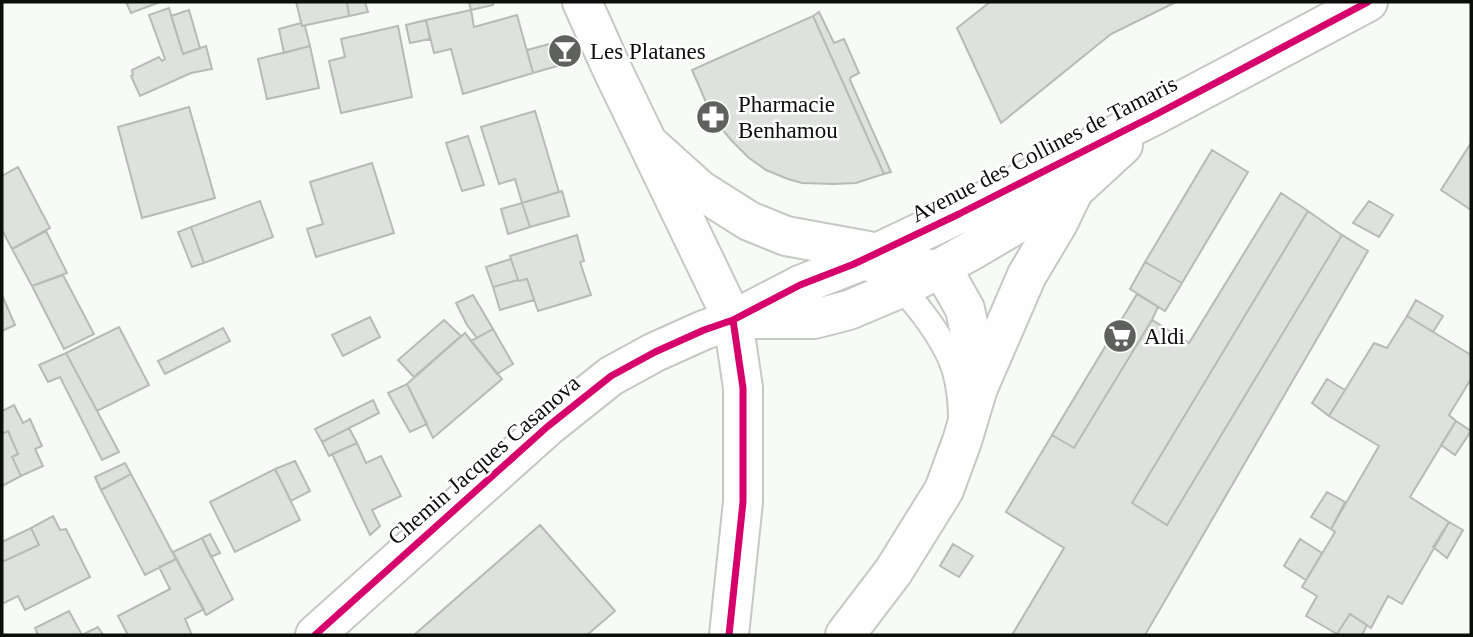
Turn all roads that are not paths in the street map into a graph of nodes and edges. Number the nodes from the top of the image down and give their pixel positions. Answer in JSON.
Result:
{"nodes":[{"id":1,"x":1368,"y":2,"type":"edge"},
{"id":2,"x":586,"y":3,"type":"edge"},
{"id":3,"x":1155,"y":115,"type":"junction"},
{"id":4,"x":649,"y":144,"type":"junction"},
{"id":5,"x":1074,"y":190,"type":"junction"},
{"id":6,"x":867,"y":259,"type":"junction"},
{"id":7,"x":935,"y":271,"type":"junction"},
{"id":8,"x":901,"y":288,"type":"junction"},
{"id":9,"x":733,"y":320,"type":"junction"},
{"id":10,"x":978,"y":388,"type":"junction"},
{"id":11,"x":962,"y":441,"type":"junction"},
{"id":12,"x":315,"y":635,"type":"edge"},
{"id":13,"x":729,"y":635,"type":"edge"},
{"id":14,"x":845,"y":635,"type":"edge"}],
"edges":[{"from":1,"to":3,"type":"street","name":"Avenue des Collines de Tamaris"},
{"from":2,"to":4,"type":"street"},
{"from":3,"to":5,"type":"street","name":"Avenue des Collines de Tamaris"},
{"from":3,"to":6,"type":"street","name":"Avenue des Collines de Tamaris"},
{"from":4,"to":6,"type":"street"},
{"from":4,"to":9,"type":"street"},
{"from":5,"to":7,"type":"street","name":"Avenue des Collines de Tamaris"},
{"from":5,"to":10,"type":"street","name":"Avenue des Collines de Tamaris"},
{"from":6,"to":7,"type":"street"},
{"from":6,"to":8,"type":"lane"},
{"from":6,"to":9,"type":"street","name":"Avenue des Collines de Tamaris"},
{"from":7,"to":8,"type":"street","name":"Avenue des Collines de Tamaris"},
{"from":7,"to":10,"type":"street"},
{"from":8,"to":9,"type":"street","name":"Avenue des Collines de Tamaris"},
{"from":8,"to":11,"type":"lane"},
{"from":9,"to":12,"type":"street","name":"Chemin Jacques Casanova"},
{"from":9,"to":13,"type":"street"},
{"from":10,"to":11,"type":"street","name":"Avenue des Collines de Tamaris"},
{"from":11,"to":14,"type":"street","name":"Avenue des Collines de Tamaris"}]}
